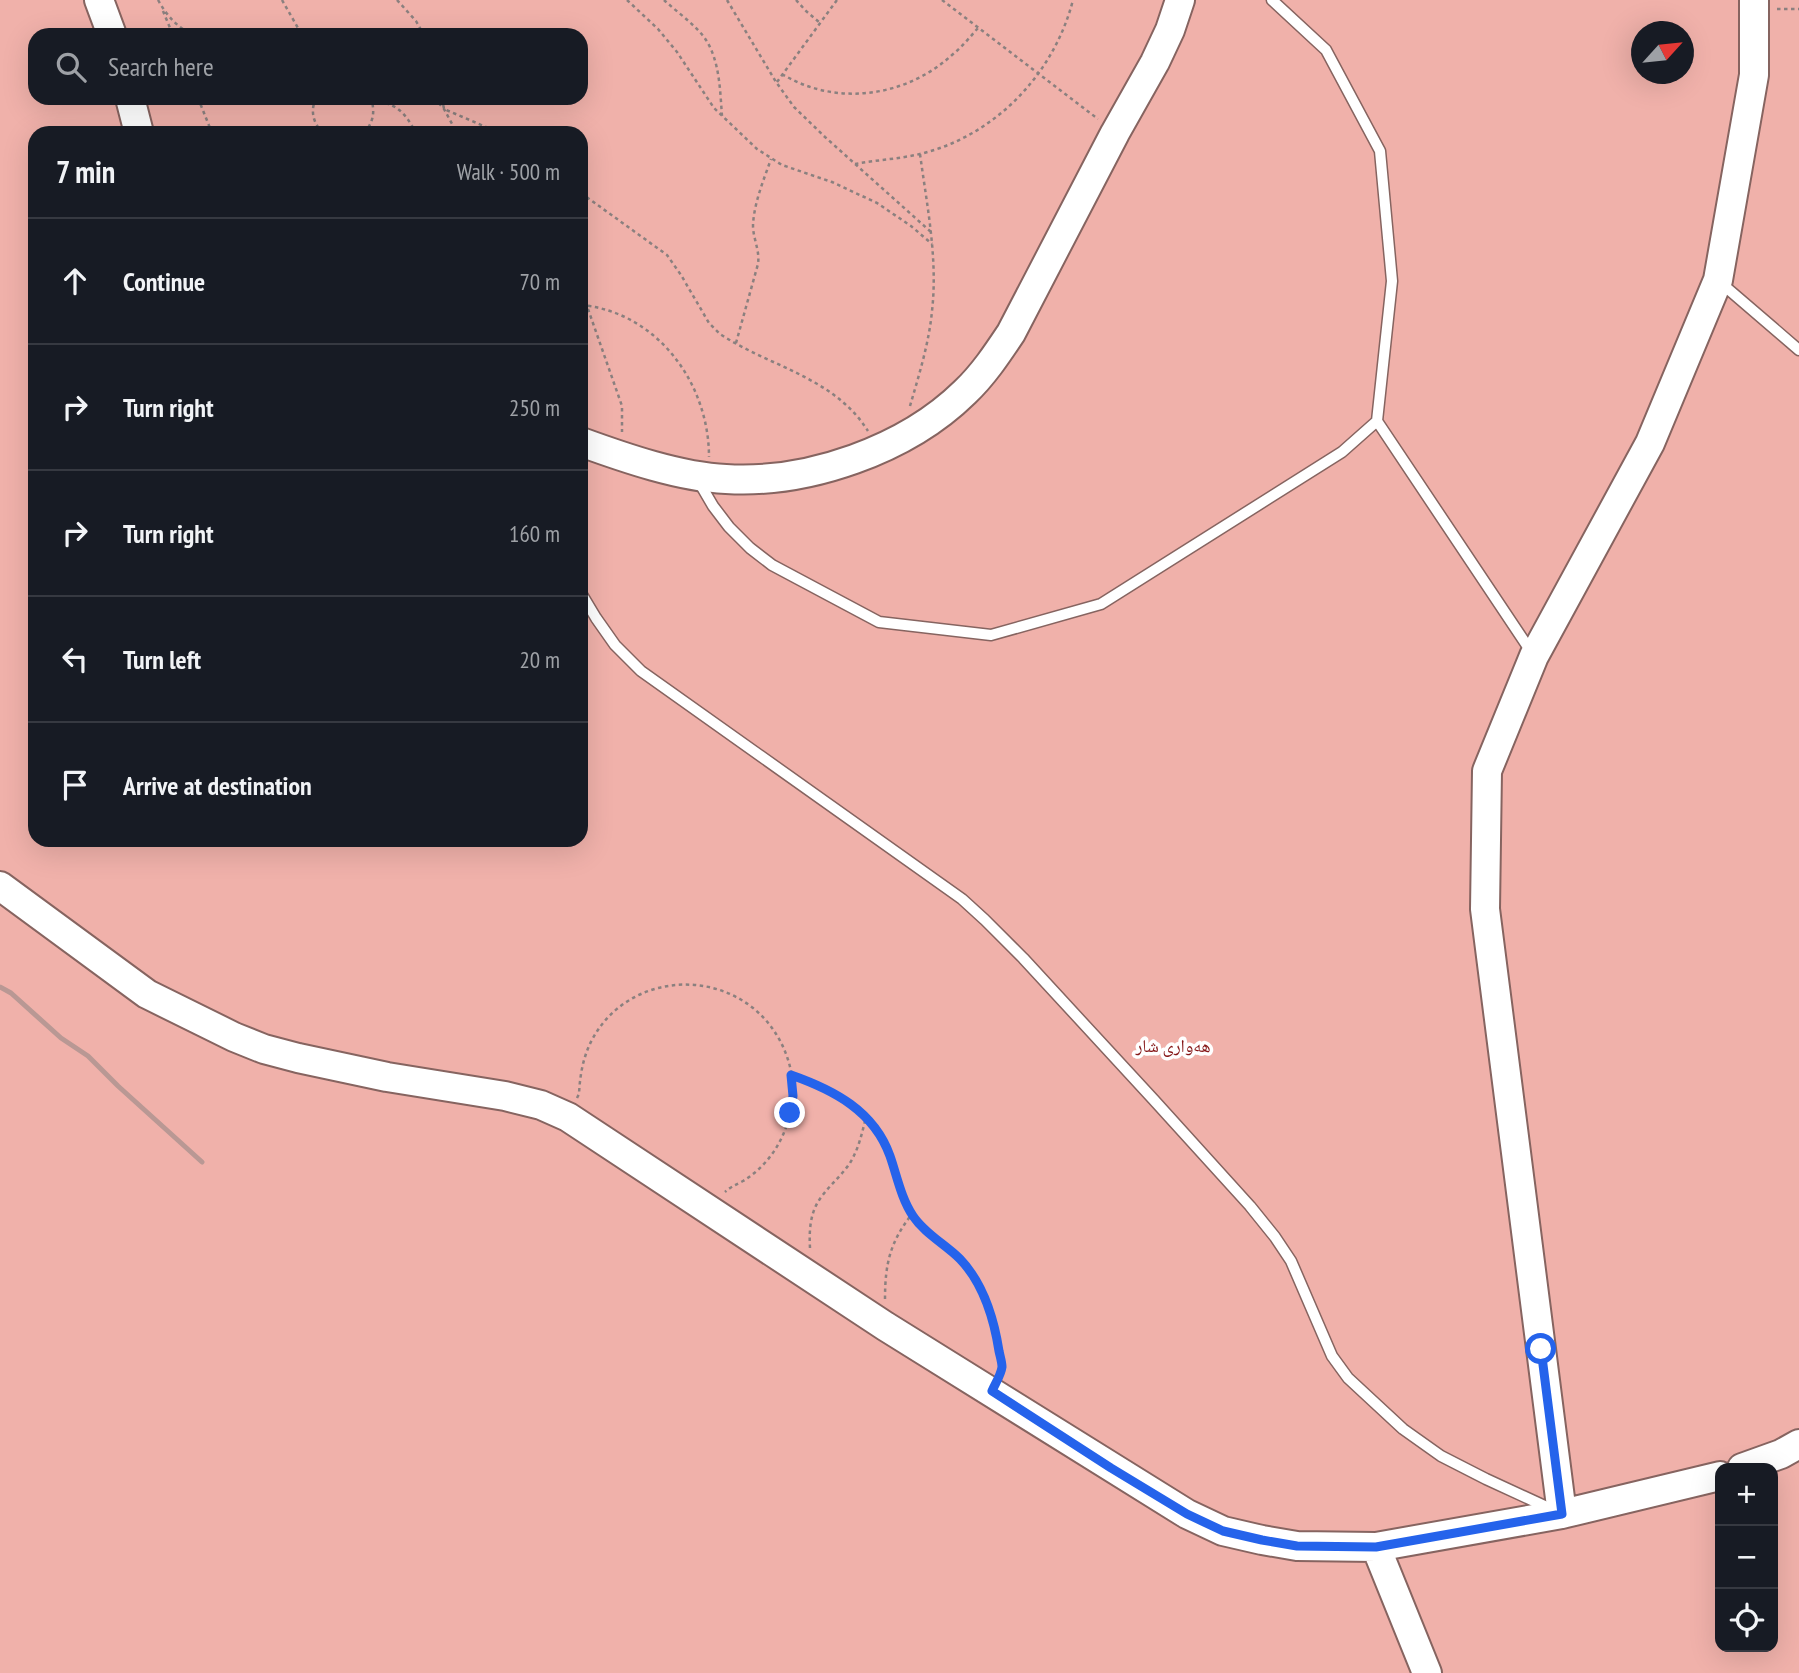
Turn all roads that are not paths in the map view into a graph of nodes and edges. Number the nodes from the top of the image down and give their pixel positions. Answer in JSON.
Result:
{"nodes":[{"id":1,"x":99,"y":0,"type":"edge"},
{"id":2,"x":1180,"y":0,"type":"edge"},
{"id":3,"x":1272,"y":0,"type":"edge"},
{"id":4,"x":1754,"y":0,"type":"edge"},
{"id":5,"x":109,"y":28,"type":"edge"},
{"id":6,"x":132,"y":105,"type":"edge"},
{"id":7,"x":137,"y":126,"type":"edge"},
{"id":8,"x":1718,"y":280,"type":"junction"},
{"id":9,"x":1799,"y":350,"type":"edge"},
{"id":10,"x":1377,"y":421,"type":"junction"},
{"id":11,"x":588,"y":445,"type":"edge"},
{"id":12,"x":701,"y":477,"type":"junction"},
{"id":13,"x":588,"y":605,"type":"edge"},
{"id":14,"x":1534,"y":656,"type":"junction"},
{"id":15,"x":0,"y":886,"type":"edge"},
{"id":16,"x":1799,"y":1444,"type":"edge"},
{"id":17,"x":1756,"y":1463,"type":"edge"},
{"id":18,"x":1715,"y":1477,"type":"edge"},
{"id":19,"x":1562,"y":1514,"type":"junction"},
{"id":20,"x":1376,"y":1547,"type":"junction"},
{"id":21,"x":1427,"y":1673,"type":"edge"}],
"edges":[{"from":1,"to":5,"type":"street"},
{"from":2,"to":12,"type":"street"},
{"from":3,"to":10,"type":"lane"},
{"from":4,"to":8,"type":"street"},
{"from":6,"to":7,"type":"street"},
{"from":8,"to":9,"type":"lane"},
{"from":8,"to":14,"type":"street"},
{"from":10,"to":12,"type":"lane"},
{"from":10,"to":14,"type":"lane"},
{"from":11,"to":12,"type":"street"},
{"from":13,"to":19,"type":"lane"},
{"from":14,"to":19,"type":"street"},
{"from":15,"to":20,"type":"street"},
{"from":16,"to":17,"type":"street"},
{"from":18,"to":19,"type":"street"},
{"from":19,"to":20,"type":"street"},
{"from":20,"to":21,"type":"street"}]}
